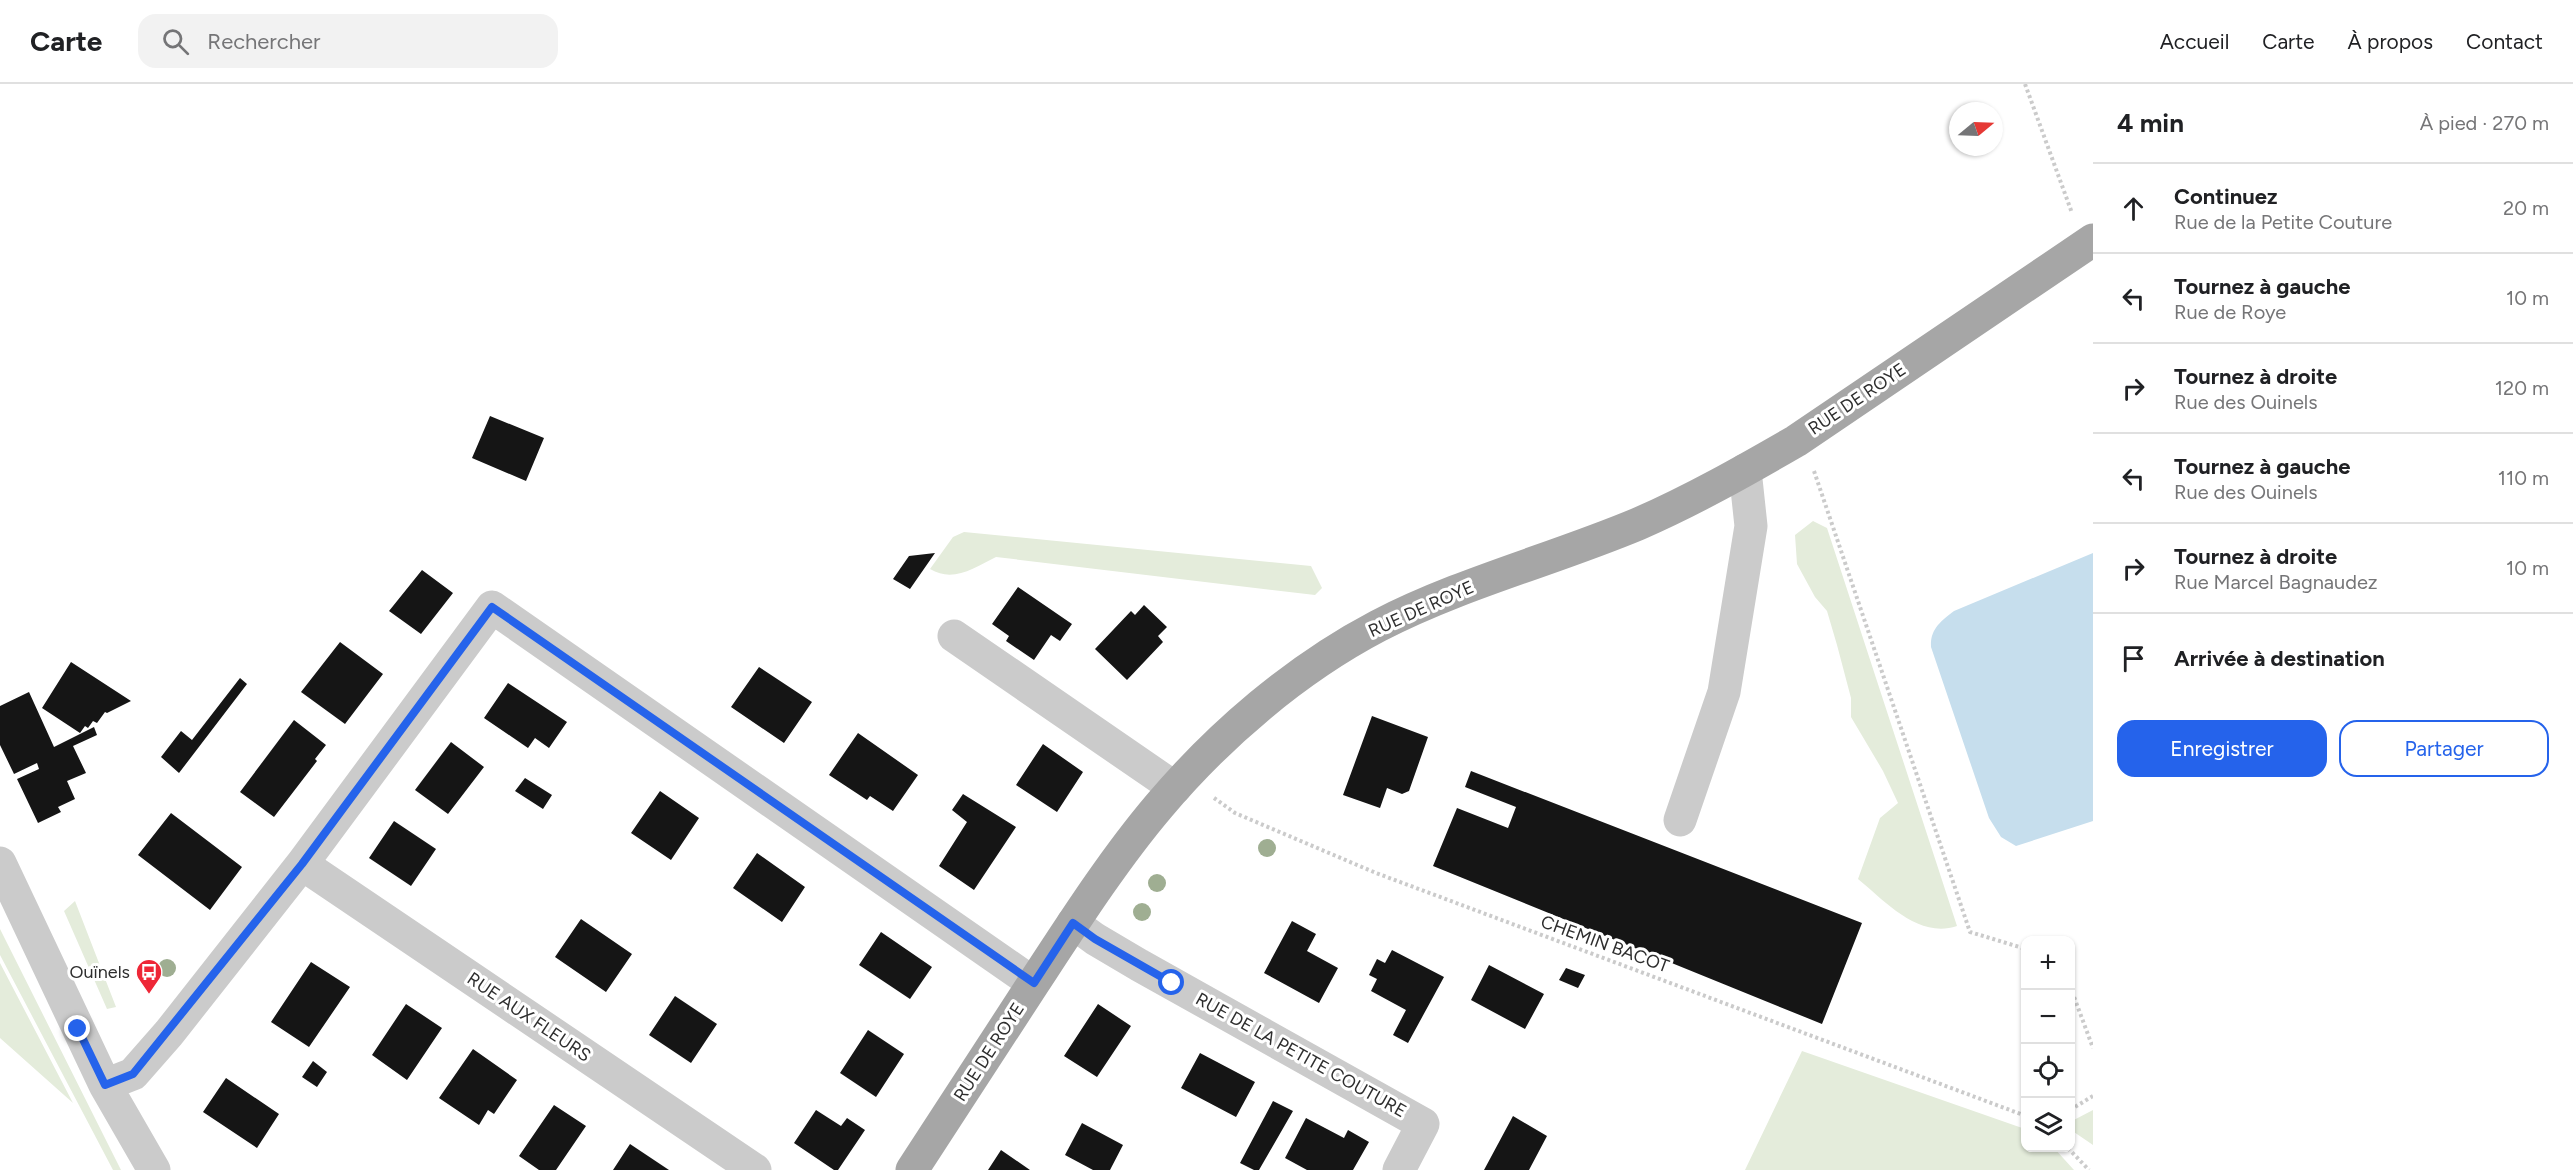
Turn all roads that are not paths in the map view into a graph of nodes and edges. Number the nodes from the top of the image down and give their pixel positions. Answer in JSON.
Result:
{"nodes":[{"id":1,"x":2088,"y":243,"type":"edge"},
{"id":2,"x":1745,"y":470,"type":"junction"},
{"id":3,"x":954,"y":636,"type":"dead end"},
{"id":4,"x":1180,"y":782,"type":"junction"},
{"id":5,"x":1680,"y":820,"type":"dead end"},
{"id":6,"x":0,"y":862,"type":"edge"},
{"id":7,"x":302,"y":864,"type":"junction"},
{"id":8,"x":1073,"y":923,"type":"junction"},
{"id":9,"x":1034,"y":983,"type":"junction"},
{"id":10,"x":105,"y":1085,"type":"junction"},
{"id":11,"x":154,"y":1170,"type":"edge"},
{"id":12,"x":755,"y":1170,"type":"edge"},
{"id":13,"x":912,"y":1170,"type":"edge"},
{"id":14,"x":1399,"y":1170,"type":"edge"}],
"edges":[{"from":1,"to":2,"type":"main road","name":"RUE DE ROYE"},
{"from":2,"to":4,"type":"main road","name":"RUE DE ROYE"},
{"from":2,"to":5,"type":"street"},
{"from":3,"to":4,"type":"street"},
{"from":4,"to":8,"type":"main road","name":"RUE DE ROYE"},
{"from":6,"to":10,"type":"street"},
{"from":7,"to":9,"type":"street"},
{"from":7,"to":10,"type":"street"},
{"from":7,"to":12,"type":"street","name":"RUE AUX FLEURS"},
{"from":8,"to":9,"type":"main road","name":"RUE DE ROYE"},
{"from":8,"to":14,"type":"street","name":"RUE DE LA PETITE COUTURE"},
{"from":9,"to":13,"type":"main road","name":"RUE DE ROYE"},
{"from":10,"to":11,"type":"street"}]}
